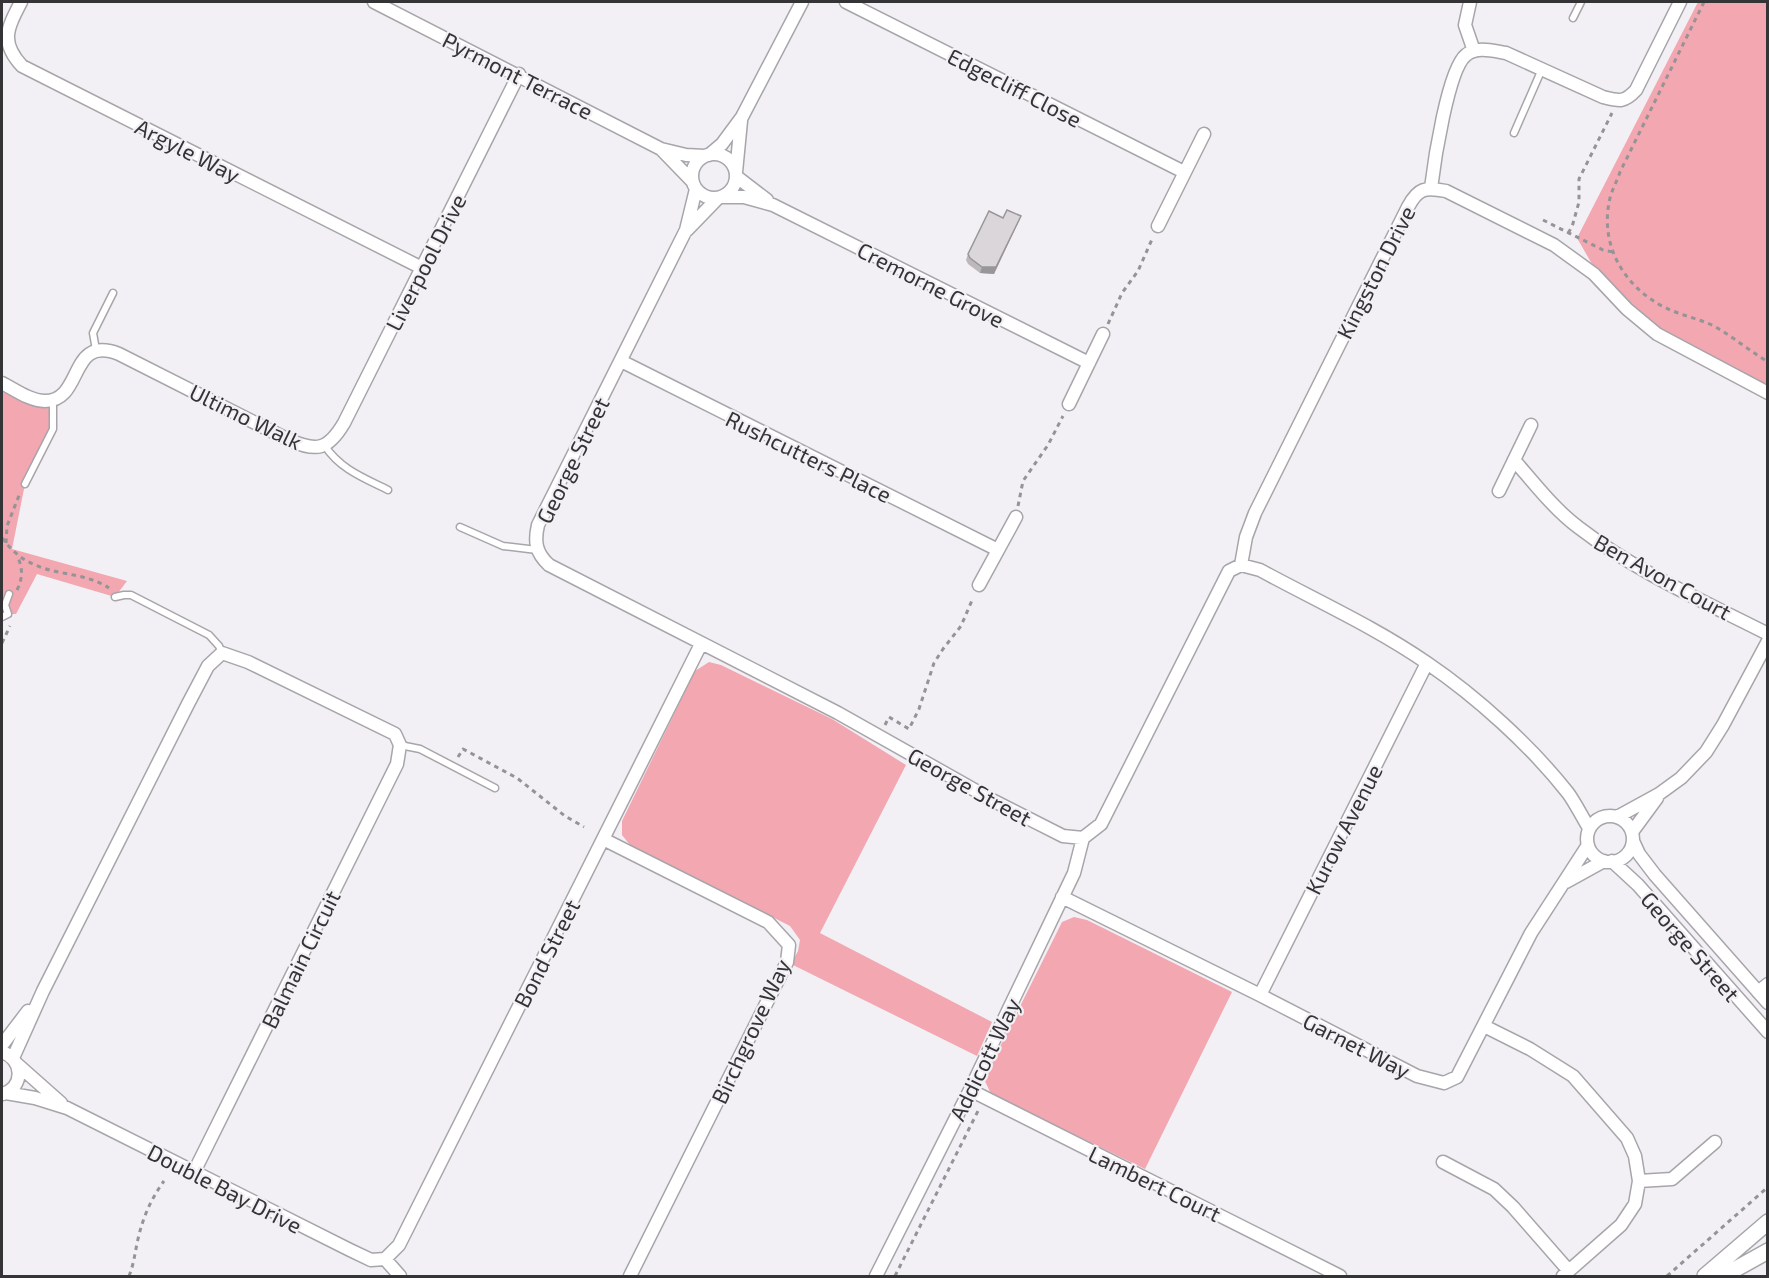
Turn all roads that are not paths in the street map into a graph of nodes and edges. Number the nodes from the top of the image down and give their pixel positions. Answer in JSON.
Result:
{"nodes":[{"id":1,"x":21,"y":2,"type":"edge"},
{"id":2,"x":375,"y":2,"type":"edge"},
{"id":3,"x":802,"y":2,"type":"edge"},
{"id":4,"x":846,"y":2,"type":"edge"},
{"id":5,"x":1470,"y":2,"type":"edge"},
{"id":6,"x":1581,"y":2,"type":"edge"},
{"id":7,"x":1680,"y":2,"type":"edge"},
{"id":8,"x":1573,"y":18,"type":"dead end"},
{"id":9,"x":1474,"y":51,"type":"junction"},
{"id":10,"x":5,"y":56,"type":"edge"},
{"id":11,"x":1542,"y":69,"type":"junction"},
{"id":12,"x":519,"y":74,"type":"junction"},
{"id":13,"x":742,"y":117,"type":"junction"},
{"id":14,"x":1514,"y":133,"type":"dead end"},
{"id":15,"x":1204,"y":135,"type":"dead end"},
{"id":16,"x":662,"y":149,"type":"junction"},
{"id":17,"x":706,"y":155,"type":"junction"},
{"id":18,"x":1184,"y":172,"type":"junction"},
{"id":19,"x":736,"y":175,"type":"junction"},
{"id":20,"x":694,"y":186,"type":"junction"},
{"id":21,"x":1431,"y":188,"type":"junction"},
{"id":22,"x":721,"y":197,"type":"junction"},
{"id":23,"x":772,"y":205,"type":"junction"},
{"id":24,"x":1158,"y":226,"type":"road end"},
{"id":25,"x":686,"y":230,"type":"junction"},
{"id":26,"x":422,"y":268,"type":"junction"},
{"id":27,"x":112,"y":292,"type":"dead end"},
{"id":28,"x":1103,"y":334,"type":"road end"},
{"id":29,"x":96,"y":350,"type":"junction"},
{"id":30,"x":621,"y":362,"type":"junction"},
{"id":31,"x":1089,"y":363,"type":"junction"},
{"id":32,"x":2,"y":383,"type":"edge"},
{"id":33,"x":1767,"y":393,"type":"edge"},
{"id":34,"x":53,"y":400,"type":"junction"},
{"id":35,"x":1069,"y":404,"type":"road end"},
{"id":36,"x":1532,"y":425,"type":"dead end"},
{"id":37,"x":325,"y":446,"type":"junction"},
{"id":38,"x":1514,"y":460,"type":"junction"},
{"id":39,"x":25,"y":484,"type":"road end"},
{"id":40,"x":388,"y":490,"type":"dead end"},
{"id":41,"x":1499,"y":491,"type":"dead end"},
{"id":42,"x":1016,"y":517,"type":"road end"},
{"id":43,"x":460,"y":527,"type":"dead end"},
{"id":44,"x":537,"y":550,"type":"junction"},
{"id":45,"x":998,"y":550,"type":"junction"},
{"id":46,"x":1241,"y":565,"type":"junction"},
{"id":47,"x":979,"y":585,"type":"road end"},
{"id":48,"x":12,"y":594,"type":"road end"},
{"id":49,"x":117,"y":596,"type":"road end"},
{"id":50,"x":2,"y":617,"type":"edge"},
{"id":51,"x":1767,"y":633,"type":"edge"},
{"id":52,"x":1767,"y":641,"type":"edge"},
{"id":53,"x":701,"y":644,"type":"junction"},
{"id":54,"x":222,"y":653,"type":"junction"},
{"id":55,"x":1427,"y":663,"type":"junction"},
{"id":56,"x":400,"y":745,"type":"junction"},
{"id":57,"x":495,"y":788,"type":"dead end"},
{"id":58,"x":1659,"y":794,"type":"junction"},
{"id":59,"x":1569,"y":795,"type":"junction"},
{"id":60,"x":1617,"y":816,"type":"junction"},
{"id":61,"x":1601,"y":817,"type":"junction"},
{"id":62,"x":1589,"y":828,"type":"junction"},
{"id":63,"x":1633,"y":836,"type":"junction"},
{"id":64,"x":1083,"y":838,"type":"junction"},
{"id":65,"x":603,"y":839,"type":"junction"},
{"id":66,"x":1588,"y":845,"type":"junction"},
{"id":67,"x":1608,"y":861,"type":"junction"},
{"id":68,"x":1563,"y":885,"type":"junction"},
{"id":69,"x":1062,"y":897,"type":"junction"},
{"id":70,"x":1763,"y":988,"type":"edge"},
{"id":71,"x":43,"y":991,"type":"junction"},
{"id":72,"x":1260,"y":995,"type":"junction"},
{"id":73,"x":1767,"y":1003,"type":"edge"},
{"id":74,"x":1484,"y":1026,"type":"junction"},
{"id":75,"x":1767,"y":1032,"type":"edge"},
{"id":76,"x":2,"y":1045,"type":"edge"},
{"id":77,"x":2,"y":1052,"type":"edge"},
{"id":78,"x":15,"y":1061,"type":"junction"},
{"id":79,"x":970,"y":1090,"type":"junction"},
{"id":80,"x":4,"y":1094,"type":"edge"},
{"id":81,"x":67,"y":1107,"type":"junction"},
{"id":82,"x":1715,"y":1142,"type":"dead end"},
{"id":83,"x":1443,"y":1162,"type":"dead end"},
{"id":84,"x":194,"y":1172,"type":"junction"},
{"id":85,"x":1639,"y":1181,"type":"junction"},
{"id":86,"x":1767,"y":1222,"type":"edge"},
{"id":87,"x":1767,"y":1251,"type":"edge"},
{"id":88,"x":385,"y":1258,"type":"junction"},
{"id":89,"x":1566,"y":1274,"type":"edge"},
{"id":90,"x":400,"y":1276,"type":"edge"},
{"id":91,"x":630,"y":1276,"type":"edge"},
{"id":92,"x":876,"y":1276,"type":"edge"},
{"id":93,"x":1340,"y":1276,"type":"edge"},
{"id":94,"x":1705,"y":1276,"type":"edge"},
{"id":95,"x":1723,"y":1276,"type":"edge"}],
"edges":[{"from":1,"to":10,"type":"street","name":"Argyle Way"},
{"from":2,"to":12,"type":"street","name":"Pyrmont Terrace"},
{"from":3,"to":13,"type":"street"},
{"from":4,"to":18,"type":"street","name":"Edgecliff Close"},
{"from":5,"to":9,"type":"street"},
{"from":6,"to":8,"type":"lane"},
{"from":7,"to":11,"type":"street"},
{"from":9,"to":11,"type":"street"},
{"from":9,"to":21,"type":"street"},
{"from":10,"to":26,"type":"street","name":"Argyle Way"},
{"from":11,"to":14,"type":"lane"},
{"from":12,"to":16,"type":"street","name":"Pyrmont Terrace"},
{"from":12,"to":26,"type":"street","name":"Liverpool Drive"},
{"from":13,"to":17,"type":"street"},
{"from":13,"to":19,"type":"street"},
{"from":15,"to":18,"type":"street"},
{"from":16,"to":17,"type":"street","name":"Pyrmont Terrace"},
{"from":16,"to":20,"type":"street","name":"Pyrmont Terrace"},
{"from":17,"to":19,"type":"street"},
{"from":17,"to":20,"type":"street"},
{"from":18,"to":24,"type":"street"},
{"from":19,"to":22,"type":"street"},
{"from":19,"to":23,"type":"street","name":"Cremorne Grove"},
{"from":20,"to":22,"type":"street"},
{"from":20,"to":25,"type":"street","name":"George Street"},
{"from":21,"to":33,"type":"street","name":"Kingston Drive"},
{"from":21,"to":46,"type":"street","name":"Kingston Drive"},
{"from":22,"to":23,"type":"street","name":"Cremorne Grove"},
{"from":22,"to":25,"type":"street","name":"George Street"},
{"from":23,"to":31,"type":"street","name":"Cremorne Grove"},
{"from":25,"to":30,"type":"street","name":"George Street"},
{"from":26,"to":37,"type":"street","name":"Liverpool Drive"},
{"from":27,"to":29,"type":"lane"},
{"from":28,"to":31,"type":"street"},
{"from":29,"to":34,"type":"street"},
{"from":29,"to":37,"type":"street","name":"Ultimo Walk"},
{"from":30,"to":44,"type":"street","name":"George Street"},
{"from":30,"to":45,"type":"street","name":"Rushcutters Place"},
{"from":31,"to":35,"type":"street"},
{"from":32,"to":34,"type":"street"},
{"from":34,"to":39,"type":"lane"},
{"from":36,"to":38,"type":"street"},
{"from":37,"to":40,"type":"lane","name":"Ultimo Walk"},
{"from":38,"to":41,"type":"street"},
{"from":38,"to":51,"type":"street","name":"Ben Avon Court"},
{"from":42,"to":45,"type":"street"},
{"from":43,"to":44,"type":"lane"},
{"from":44,"to":53,"type":"street","name":"George Street"},
{"from":45,"to":47,"type":"street"},
{"from":46,"to":55,"type":"street"},
{"from":46,"to":64,"type":"street"},
{"from":48,"to":50,"type":"lane"},
{"from":49,"to":54,"type":"lane"},
{"from":52,"to":58,"type":"street"},
{"from":53,"to":64,"type":"street","name":"George Street"},
{"from":53,"to":65,"type":"street","name":"Bond Street"},
{"from":54,"to":56,"type":"street"},
{"from":54,"to":71,"type":"street"},
{"from":55,"to":59,"type":"street"},
{"from":55,"to":72,"type":"street","name":"Kurow Avenue"},
{"from":56,"to":57,"type":"lane"},
{"from":56,"to":84,"type":"street","name":"Balmain Circuit"},
{"from":58,"to":60,"type":"street"},
{"from":58,"to":63,"type":"street"},
{"from":59,"to":61,"type":"street"},
{"from":59,"to":62,"type":"street"},
{"from":60,"to":61,"type":"street"},
{"from":60,"to":63,"type":"street"},
{"from":61,"to":62,"type":"street"},
{"from":62,"to":66,"type":"street"},
{"from":63,"to":67,"type":"street"},
{"from":63,"to":70,"type":"street","name":"George Street"},
{"from":64,"to":69,"type":"street","name":"Addicott Way"},
{"from":65,"to":88,"type":"street","name":"Bond Street"},
{"from":65,"to":91,"type":"street","name":"Birchgrove Way"},
{"from":66,"to":67,"type":"street"},
{"from":66,"to":68,"type":"street","name":"Garnet Way"},
{"from":67,"to":68,"type":"street","name":"Garnet Way"},
{"from":67,"to":75,"type":"street","name":"George Street"},
{"from":68,"to":74,"type":"street","name":"Garnet Way"},
{"from":69,"to":72,"type":"street","name":"Garnet Way"},
{"from":69,"to":79,"type":"street","name":"Addicott Way"},
{"from":70,"to":73,"type":"street","name":"George Street"},
{"from":71,"to":76,"type":"street"},
{"from":71,"to":78,"type":"street"},
{"from":72,"to":74,"type":"street","name":"Garnet Way"},
{"from":74,"to":85,"type":"street"},
{"from":77,"to":78,"type":"street","name":"Double Bay Drive"},
{"from":78,"to":80,"type":"street"},
{"from":78,"to":81,"type":"street","name":"Double Bay Drive"},
{"from":79,"to":92,"type":"street","name":"Addicott Way"},
{"from":79,"to":93,"type":"street","name":"Lambert Court"},
{"from":80,"to":81,"type":"street","name":"Double Bay Drive"},
{"from":81,"to":84,"type":"street","name":"Double Bay Drive"},
{"from":82,"to":85,"type":"street"},
{"from":83,"to":89,"type":"street"},
{"from":84,"to":88,"type":"street","name":"Double Bay Drive"},
{"from":85,"to":89,"type":"street"},
{"from":86,"to":94,"type":"street"},
{"from":87,"to":95,"type":"street"},
{"from":88,"to":90,"type":"street"}]}
